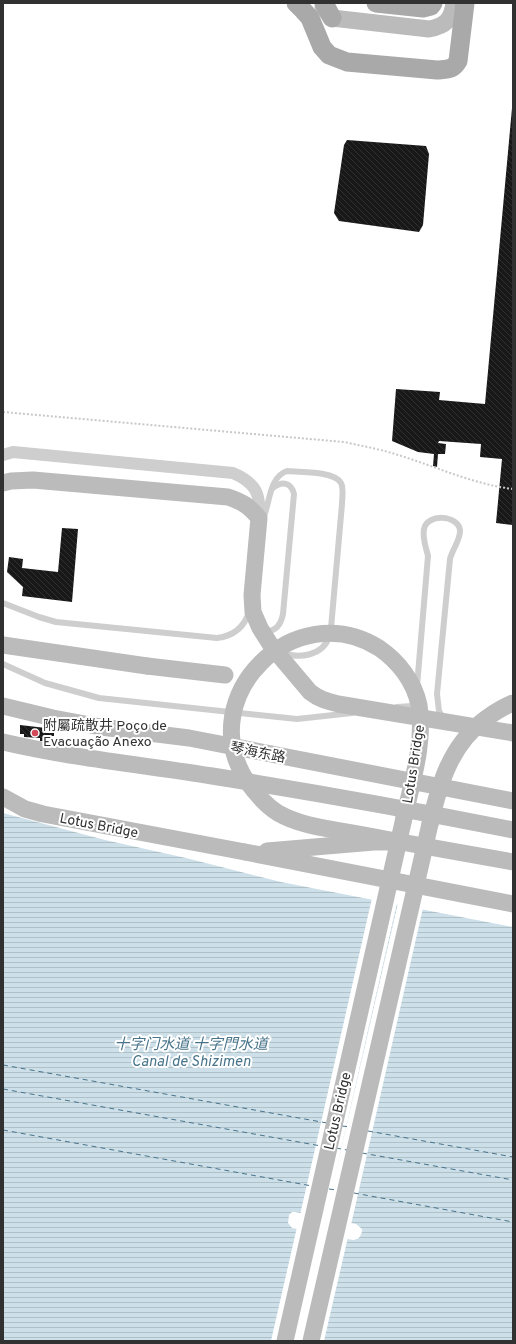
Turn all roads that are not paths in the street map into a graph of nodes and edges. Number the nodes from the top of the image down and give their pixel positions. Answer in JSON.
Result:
{"nodes":[{"id":1,"x":296,"y":3,"type":"edge"},
{"id":2,"x":319,"y":3,"type":"edge"},
{"id":3,"x":376,"y":3,"type":"edge"},
{"id":4,"x":433,"y":3,"type":"edge"},
{"id":5,"x":454,"y":3,"type":"edge"},
{"id":6,"x":465,"y":3,"type":"edge"},
{"id":7,"x":328,"y":11,"type":"edge"},
{"id":8,"x":3,"y":455,"type":"edge"},
{"id":9,"x":3,"y":483,"type":"edge"},
{"id":10,"x":272,"y":488,"type":"junction"},
{"id":11,"x":258,"y":524,"type":"junction"},
{"id":12,"x":252,"y":595,"type":"junction"},
{"id":13,"x":3,"y":603,"type":"edge"},
{"id":14,"x":260,"y":628,"type":"junction"},
{"id":15,"x":3,"y":645,"type":"edge"},
{"id":16,"x":272,"y":647,"type":"junction"},
{"id":17,"x":3,"y":664,"type":"edge"},
{"id":18,"x":225,"y":675,"type":"dead end"},
{"id":19,"x":513,"y":703,"type":"edge"},
{"id":20,"x":3,"y":706,"type":"edge"},
{"id":21,"x":406,"y":710,"type":"junction"},
{"id":22,"x":449,"y":722,"type":"junction"},
{"id":23,"x":513,"y":733,"type":"edge"},
{"id":24,"x":3,"y":742,"type":"edge"},
{"id":25,"x":3,"y":796,"type":"edge"},
{"id":26,"x":513,"y":801,"type":"edge"},
{"id":27,"x":513,"y":830,"type":"edge"},
{"id":28,"x":401,"y":842,"type":"junction"},
{"id":29,"x":245,"y":852,"type":"junction"},
{"id":30,"x":513,"y":862,"type":"edge"},
{"id":31,"x":513,"y":904,"type":"edge"},
{"id":32,"x":328,"y":1149,"type":"junction"},
{"id":33,"x":354,"y":1155,"type":"junction"},
{"id":34,"x":285,"y":1341,"type":"edge"},
{"id":35,"x":311,"y":1341,"type":"edge"}],
"edges":[{"from":1,"to":6,"type":"main road"},
{"from":2,"to":7,"type":"main road"},
{"from":3,"to":4,"type":"main road"},
{"from":5,"to":7,"type":"main road"},
{"from":8,"to":11,"type":"street","bridge":true},
{"from":9,"to":11,"type":"main road","bridge":true},
{"from":10,"to":11,"type":"lane","bridge":true},
{"from":10,"to":14,"type":"lane","bridge":true},
{"from":10,"to":16,"type":"lane","bridge":true},
{"from":11,"to":12,"type":"main road","bridge":true},
{"from":12,"to":13,"type":"lane","bridge":true},
{"from":12,"to":14,"type":"main road","bridge":true},
{"from":14,"to":16,"type":"main road","bridge":true},
{"from":15,"to":18,"type":"main road","bridge":true},
{"from":16,"to":21,"type":"main road","bridge":true},
{"from":17,"to":21,"type":"lane"},
{"from":19,"to":33,"type":"main road","name":"Lotus Bridge","bridge":true},
{"from":20,"to":26,"type":"main road","name":"琴海东路"},
{"from":21,"to":22,"type":"main road","bridge":true},
{"from":21,"to":22,"type":"lane","bridge":true},
{"from":22,"to":23,"type":"main road","bridge":true},
{"from":24,"to":27,"type":"main road"},
{"from":25,"to":29,"type":"main road","name":"Lotus Bridge","bridge":true},
{"from":28,"to":29,"type":"main road","name":"Lotus Bridge","bridge":true},
{"from":28,"to":30,"type":"main road","name":"Lotus Bridge"},
{"from":28,"to":32,"type":"main road","name":"Lotus Bridge","bridge":true},
{"from":29,"to":31,"type":"main road","name":"Lotus Bridge"},
{"from":32,"to":33,"type":"main road"},
{"from":32,"to":34,"type":"main road","name":"Lotus Bridge"},
{"from":33,"to":35,"type":"main road","name":"Lotus Bridge"}]}
